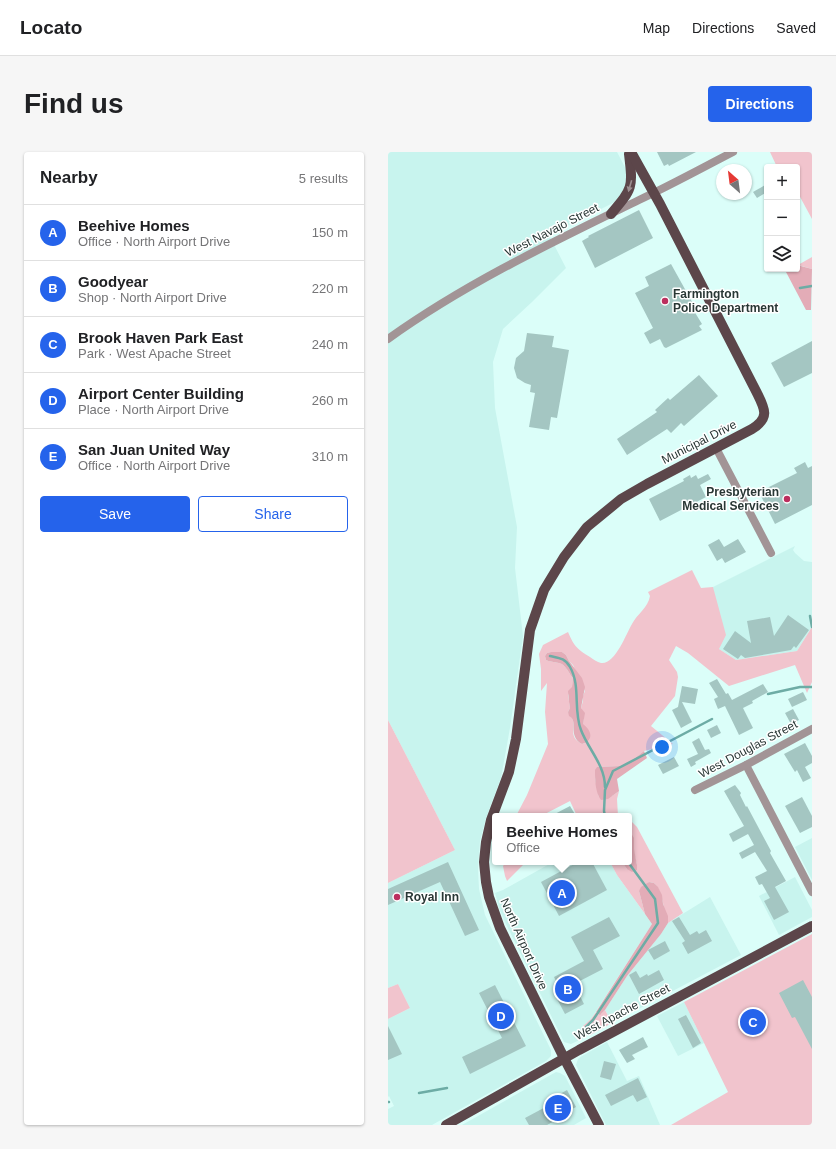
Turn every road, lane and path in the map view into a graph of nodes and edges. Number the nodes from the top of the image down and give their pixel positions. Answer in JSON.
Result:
{"nodes":[{"id":1,"x":630,"y":152,"type":"edge"},
{"id":2,"x":733,"y":152,"type":"edge"},
{"id":3,"x":654,"y":193,"type":"junction"},
{"id":4,"x":611,"y":214,"type":"junction"},
{"id":5,"x":388,"y":339,"type":"edge"},
{"id":6,"x":716,"y":448,"type":"junction"},
{"id":7,"x":771,"y":553,"type":"dead end"},
{"id":8,"x":812,"y":729,"type":"edge"},
{"id":9,"x":516,"y":739,"type":"joint"},
{"id":10,"x":746,"y":765,"type":"junction"},
{"id":11,"x":695,"y":790,"type":"dead end"},
{"id":12,"x":494,"y":813,"type":"edge"},
{"id":13,"x":492,"y":817,"type":"edge"},
{"id":14,"x":812,"y":892,"type":"edge"},
{"id":15,"x":812,"y":926,"type":"edge"},
{"id":16,"x":564,"y":1058,"type":"junction"},
{"id":17,"x":446,"y":1125,"type":"edge"},
{"id":18,"x":599,"y":1125,"type":"edge"}],
"edges":[{"from":1,"to":3,"type":"main road","name":"Municipal Drive"},
{"from":1,"to":4,"type":"main road","one_way":true},
{"from":2,"to":3,"type":"street","name":"West Navajo Street"},
{"from":3,"to":4,"type":"street","name":"West Navajo Street"},
{"from":3,"to":6,"type":"main road","name":"Municipal Drive"},
{"from":4,"to":5,"type":"street","name":"West Navajo Street"},
{"from":6,"to":7,"type":"street"},
{"from":6,"to":9,"type":"main road","name":"Municipal Drive"},
{"from":8,"to":10,"type":"street","name":"West Douglas Street"},
{"from":9,"to":12,"type":"main road","name":"North Airport Drive"},
{"from":10,"to":11,"type":"street","name":"West Douglas Street"},
{"from":10,"to":14,"type":"street"},
{"from":13,"to":16,"type":"main road","name":"North Airport Drive"},
{"from":15,"to":16,"type":"main road","name":"West Apache Street"},
{"from":16,"to":17,"type":"main road","name":"West Apache Street"},
{"from":16,"to":18,"type":"main road","name":"North Airport Drive"}]}
